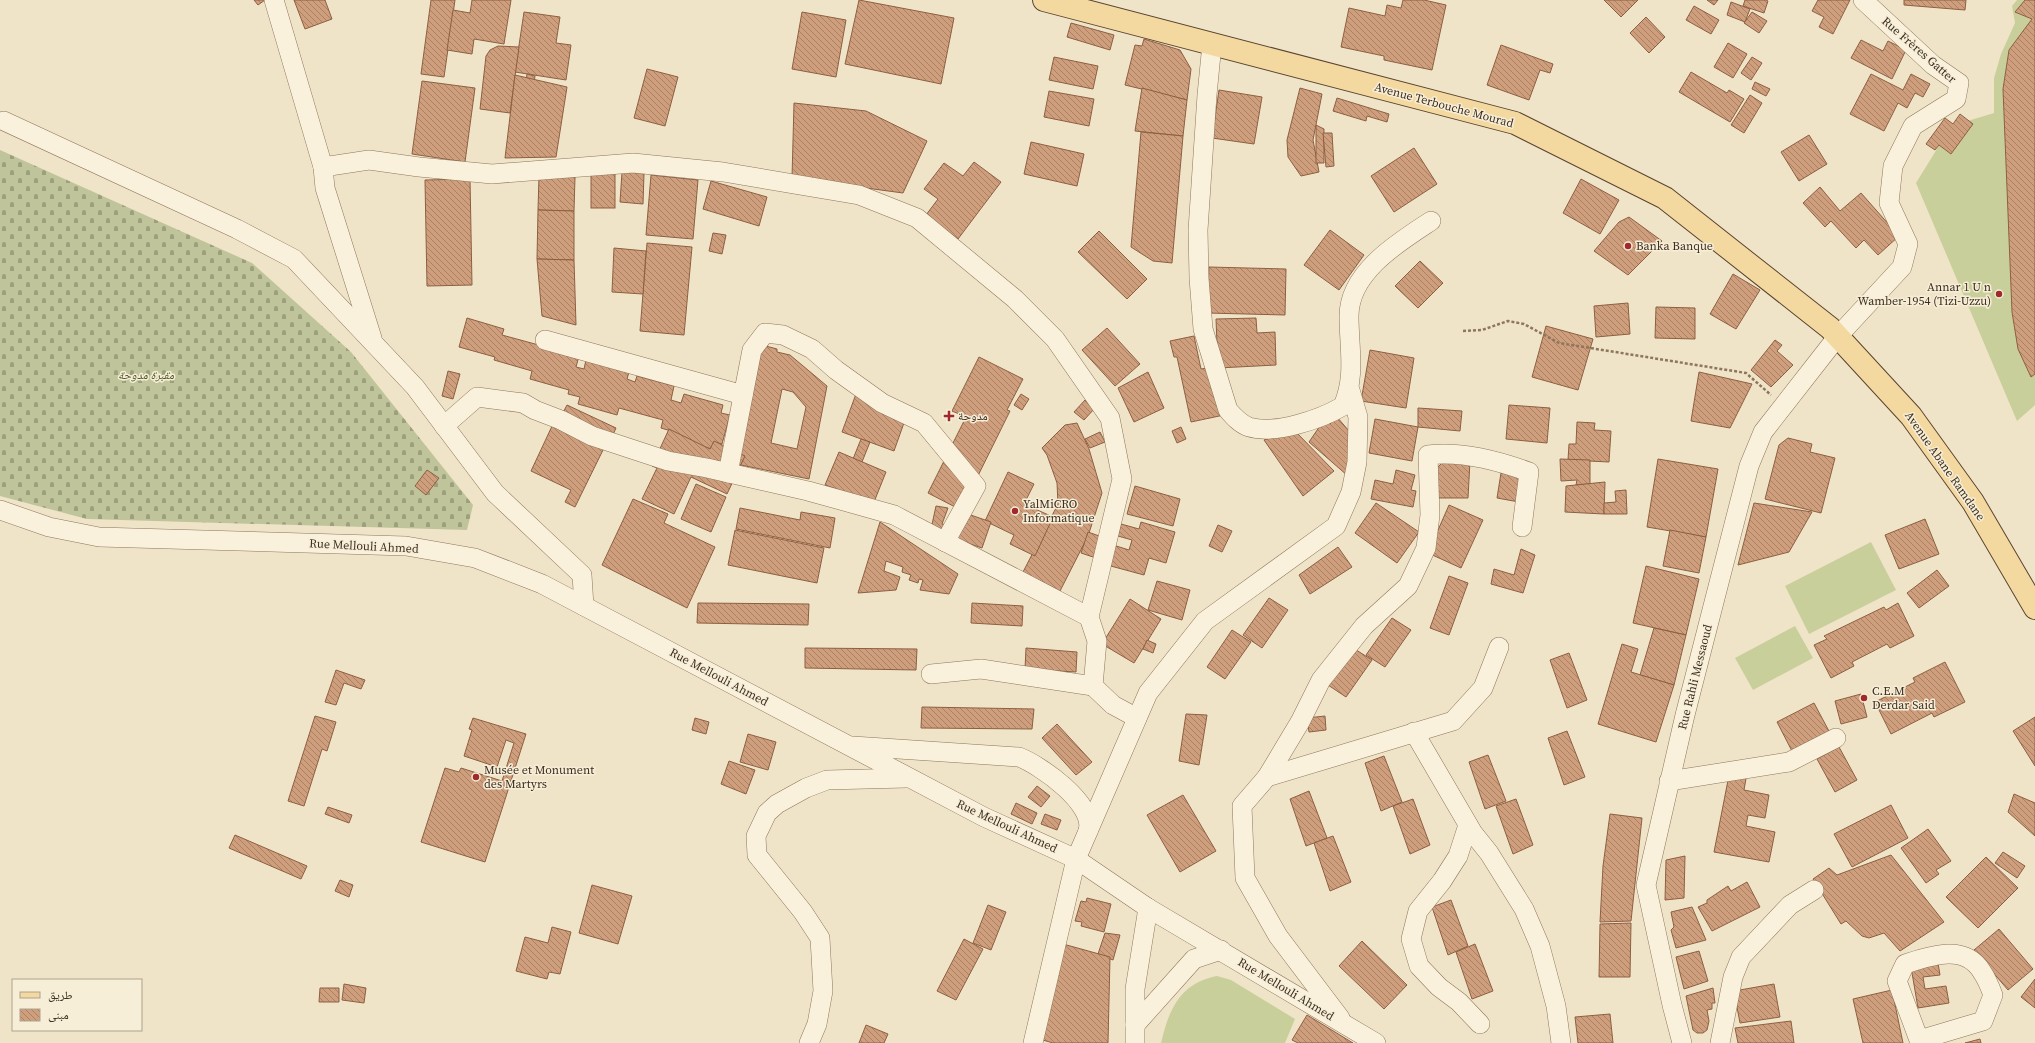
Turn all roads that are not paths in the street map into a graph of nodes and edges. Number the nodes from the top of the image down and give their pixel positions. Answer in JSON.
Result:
{"nodes":[{"id":1,"x":274,"y":0,"type":"edge"},
{"id":2,"x":1044,"y":0,"type":"edge"},
{"id":3,"x":1863,"y":0,"type":"edge"},
{"id":4,"x":1212,"y":44,"type":"junction"},
{"id":5,"x":4,"y":121,"type":"dead end"},
{"id":6,"x":323,"y":167,"type":"junction"},
{"id":7,"x":1431,"y":221,"type":"dead end"},
{"id":8,"x":1838,"y":336,"type":"junction"},
{"id":9,"x":545,"y":340,"type":"dead end"},
{"id":10,"x":374,"y":344,"type":"junction"},
{"id":11,"x":1350,"y":390,"type":"junction"},
{"id":12,"x":743,"y":395,"type":"junction"},
{"id":13,"x":444,"y":426,"type":"junction"},
{"id":14,"x":728,"y":473,"type":"junction"},
{"id":15,"x":0,"y":510,"type":"edge"},
{"id":16,"x":1522,"y":527,"type":"dead end"},
{"id":17,"x":945,"y":542,"type":"junction"},
{"id":18,"x":584,"y":606,"type":"junction"},
{"id":19,"x":2035,"y":608,"type":"edge"},
{"id":20,"x":1089,"y":617,"type":"junction"},
{"id":21,"x":1499,"y":647,"type":"dead end"},
{"id":22,"x":931,"y":674,"type":"dead end"},
{"id":23,"x":1094,"y":686,"type":"junction"},
{"id":24,"x":1137,"y":718,"type":"junction"},
{"id":25,"x":1414,"y":732,"type":"junction"},
{"id":26,"x":1836,"y":738,"type":"dead end"},
{"id":27,"x":848,"y":746,"type":"junction"},
{"id":28,"x":1266,"y":777,"type":"junction"},
{"id":29,"x":909,"y":778,"type":"junction"},
{"id":30,"x":1669,"y":781,"type":"junction"},
{"id":31,"x":1468,"y":825,"type":"junction"},
{"id":32,"x":1088,"y":830,"type":"junction"},
{"id":33,"x":1076,"y":859,"type":"junction"},
{"id":34,"x":1814,"y":890,"type":"dead end"},
{"id":35,"x":1148,"y":908,"type":"junction"},
{"id":36,"x":1221,"y":950,"type":"junction"},
{"id":37,"x":1480,"y":1024,"type":"dead end"},
{"id":38,"x":1345,"y":1025,"type":"junction"},
{"id":39,"x":1135,"y":1034,"type":"edge"},
{"id":40,"x":1920,"y":1042,"type":"edge"},
{"id":41,"x":809,"y":1043,"type":"edge"},
{"id":42,"x":1033,"y":1043,"type":"edge"},
{"id":43,"x":1376,"y":1043,"type":"edge"},
{"id":44,"x":1561,"y":1043,"type":"edge"},
{"id":45,"x":1682,"y":1043,"type":"edge"},
{"id":46,"x":1720,"y":1043,"type":"edge"}],
"edges":[{"from":1,"to":6,"type":"street"},
{"from":2,"to":4,"type":"main road","name":"Avenue Terbouche Mourad"},
{"from":3,"to":8,"type":"street","name":"Rue Frères Gatter"},
{"from":4,"to":8,"type":"main road","name":"Avenue Terbouche Mourad"},
{"from":4,"to":11,"type":"street"},
{"from":5,"to":10,"type":"street"},
{"from":6,"to":10,"type":"street"},
{"from":6,"to":20,"type":"street"},
{"from":7,"to":11,"type":"street"},
{"from":8,"to":19,"type":"main road","name":"Avenue Abane Ramdane"},
{"from":8,"to":30,"type":"street","name":"Rue Rahli Messaoud"},
{"from":9,"to":12,"type":"street"},
{"from":10,"to":13,"type":"street"},
{"from":11,"to":24,"type":"street"},
{"from":12,"to":14,"type":"street"},
{"from":12,"to":17,"type":"street"},
{"from":13,"to":14,"type":"street"},
{"from":13,"to":18,"type":"street"},
{"from":14,"to":17,"type":"street"},
{"from":15,"to":18,"type":"street","name":"Rue Mellouli Ahmed"},
{"from":16,"to":28,"type":"street"},
{"from":17,"to":20,"type":"street"},
{"from":18,"to":27,"type":"street","name":"Rue Mellouli Ahmed"},
{"from":20,"to":23,"type":"street"},
{"from":21,"to":25,"type":"street"},
{"from":22,"to":23,"type":"street"},
{"from":23,"to":24,"type":"street"},
{"from":24,"to":32,"type":"street"},
{"from":25,"to":28,"type":"street"},
{"from":25,"to":31,"type":"street"},
{"from":26,"to":30,"type":"street"},
{"from":27,"to":29,"type":"street","name":"Rue Mellouli Ahmed"},
{"from":27,"to":32,"type":"street"},
{"from":28,"to":38,"type":"street"},
{"from":29,"to":33,"type":"street","name":"Rue Mellouli Ahmed"},
{"from":29,"to":41,"type":"street"},
{"from":30,"to":45,"type":"street","name":"Rue Rahli Messaoud"},
{"from":31,"to":37,"type":"street"},
{"from":31,"to":44,"type":"street"},
{"from":32,"to":33,"type":"street"},
{"from":33,"to":35,"type":"street","name":"Rue Mellouli Ahmed"},
{"from":33,"to":42,"type":"street"},
{"from":34,"to":46,"type":"street"},
{"from":35,"to":36,"type":"street","name":"Rue Mellouli Ahmed"},
{"from":35,"to":39,"type":"street"},
{"from":36,"to":38,"type":"street","name":"Rue Mellouli Ahmed"},
{"from":36,"to":39,"type":"street"},
{"from":38,"to":43,"type":"street","name":"Rue Mellouli Ahmed"},
{"from":40,"to":40,"type":"street"}]}
